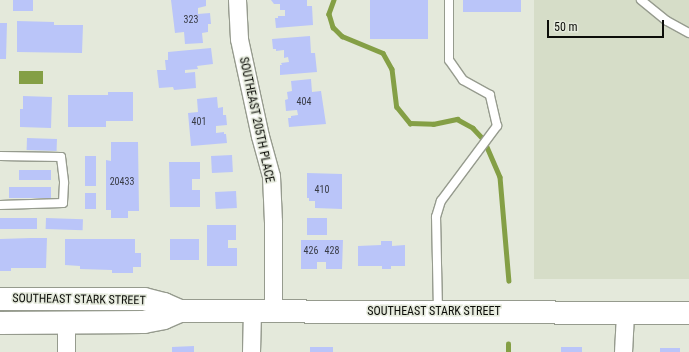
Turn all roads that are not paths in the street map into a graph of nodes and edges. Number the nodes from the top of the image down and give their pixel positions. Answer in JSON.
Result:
{"nodes":[{"id":1,"x":237,"y":0,"type":"edge"},
{"id":2,"x":449,"y":0,"type":"edge"},
{"id":3,"x":641,"y":0,"type":"edge"},
{"id":4,"x":689,"y":33,"type":"edge"},
{"id":5,"x":0,"y":156,"type":"edge"},
{"id":6,"x":0,"y":205,"type":"edge"},
{"id":7,"x":0,"y":299,"type":"edge"},
{"id":8,"x":180,"y":311,"type":"junction"},
{"id":9,"x":252,"y":312,"type":"junction"},
{"id":10,"x":273,"y":312,"type":"junction"},
{"id":11,"x":438,"y":312,"type":"junction"},
{"id":12,"x":625,"y":313,"type":"junction"},
{"id":13,"x":689,"y":313,"type":"edge"},
{"id":14,"x":0,"y":324,"type":"edge"},
{"id":15,"x":66,"y":324,"type":"junction"},
{"id":16,"x":66,"y":352,"type":"edge"},
{"id":17,"x":251,"y":352,"type":"edge"},
{"id":18,"x":623,"y":352,"type":"edge"}],
"edges":[{"from":1,"to":10,"type":"street","name":"SOUTHEAST 205TH PLACE"},
{"from":2,"to":11,"type":"lane"},
{"from":3,"to":4,"type":"lane"},
{"from":5,"to":6,"type":"lane"},
{"from":7,"to":8,"type":"main road","name":"SOUTHEAST STARK STREET"},
{"from":8,"to":9,"type":"main road","name":"SOUTHEAST STARK STREET"},
{"from":8,"to":15,"type":"main road","name":"SOUTHEAST STARK STREET"},
{"from":9,"to":10,"type":"main road","name":"SOUTHEAST STARK STREET"},
{"from":9,"to":17,"type":"street"},
{"from":10,"to":11,"type":"main road","name":"SOUTHEAST STARK STREET"},
{"from":11,"to":12,"type":"main road","name":"SOUTHEAST STARK STREET"},
{"from":12,"to":13,"type":"main road","name":"SOUTHEAST STARK STREET"},
{"from":12,"to":18,"type":"street"},
{"from":14,"to":15,"type":"main road","name":"SOUTHEAST STARK STREET"},
{"from":15,"to":16,"type":"street"}]}
